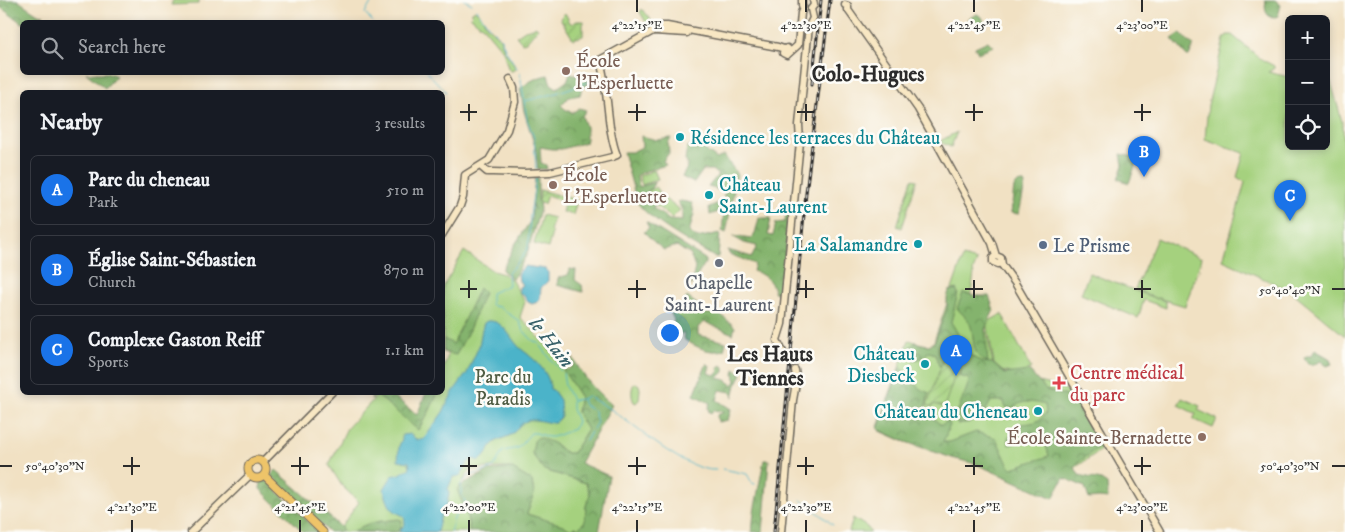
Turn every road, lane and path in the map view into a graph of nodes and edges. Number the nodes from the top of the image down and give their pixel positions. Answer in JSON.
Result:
{"nodes":[{"id":1,"x":802,"y":0,"type":"edge"},
{"id":2,"x":814,"y":0,"type":"edge"},
{"id":3,"x":846,"y":5,"type":"edge"},
{"id":4,"x":804,"y":8,"type":"junction"},
{"id":5,"x":811,"y":9,"type":"junction"},
{"id":6,"x":510,"y":79,"type":"dead end"},
{"id":7,"x":480,"y":166,"type":"junction"},
{"id":8,"x":445,"y":230,"type":"edge"},
{"id":9,"x":783,"y":352,"type":"tunnel mouth"},
{"id":10,"x":795,"y":370,"type":"tunnel mouth"},
{"id":11,"x":329,"y":395,"type":"edge"},
{"id":12,"x":263,"y":462,"type":"junction"},
{"id":13,"x":250,"y":475,"type":"junction"},
{"id":14,"x":264,"y":475,"type":"junction"},
{"id":15,"x":191,"y":532,"type":"edge"},
{"id":16,"x":323,"y":532,"type":"edge"},
{"id":17,"x":781,"y":532,"type":"edge"},
{"id":18,"x":1160,"y":532,"type":"edge"}],
"edges":[{"from":1,"to":4,"type":"street"},
{"from":2,"to":5,"type":"street"},
{"from":3,"to":18,"type":"street"},
{"from":4,"to":5,"type":"street"},
{"from":4,"to":7,"type":"street"},
{"from":5,"to":9,"type":"street"},
{"from":6,"to":7,"type":"street"},
{"from":7,"to":8,"type":"street"},
{"from":10,"to":17,"type":"street"},
{"from":11,"to":12,"type":"street"},
{"from":12,"to":13,"type":"main road"},
{"from":12,"to":14,"type":"main road"},
{"from":13,"to":14,"type":"main road"},
{"from":13,"to":15,"type":"street"},
{"from":14,"to":16,"type":"main road"}]}
